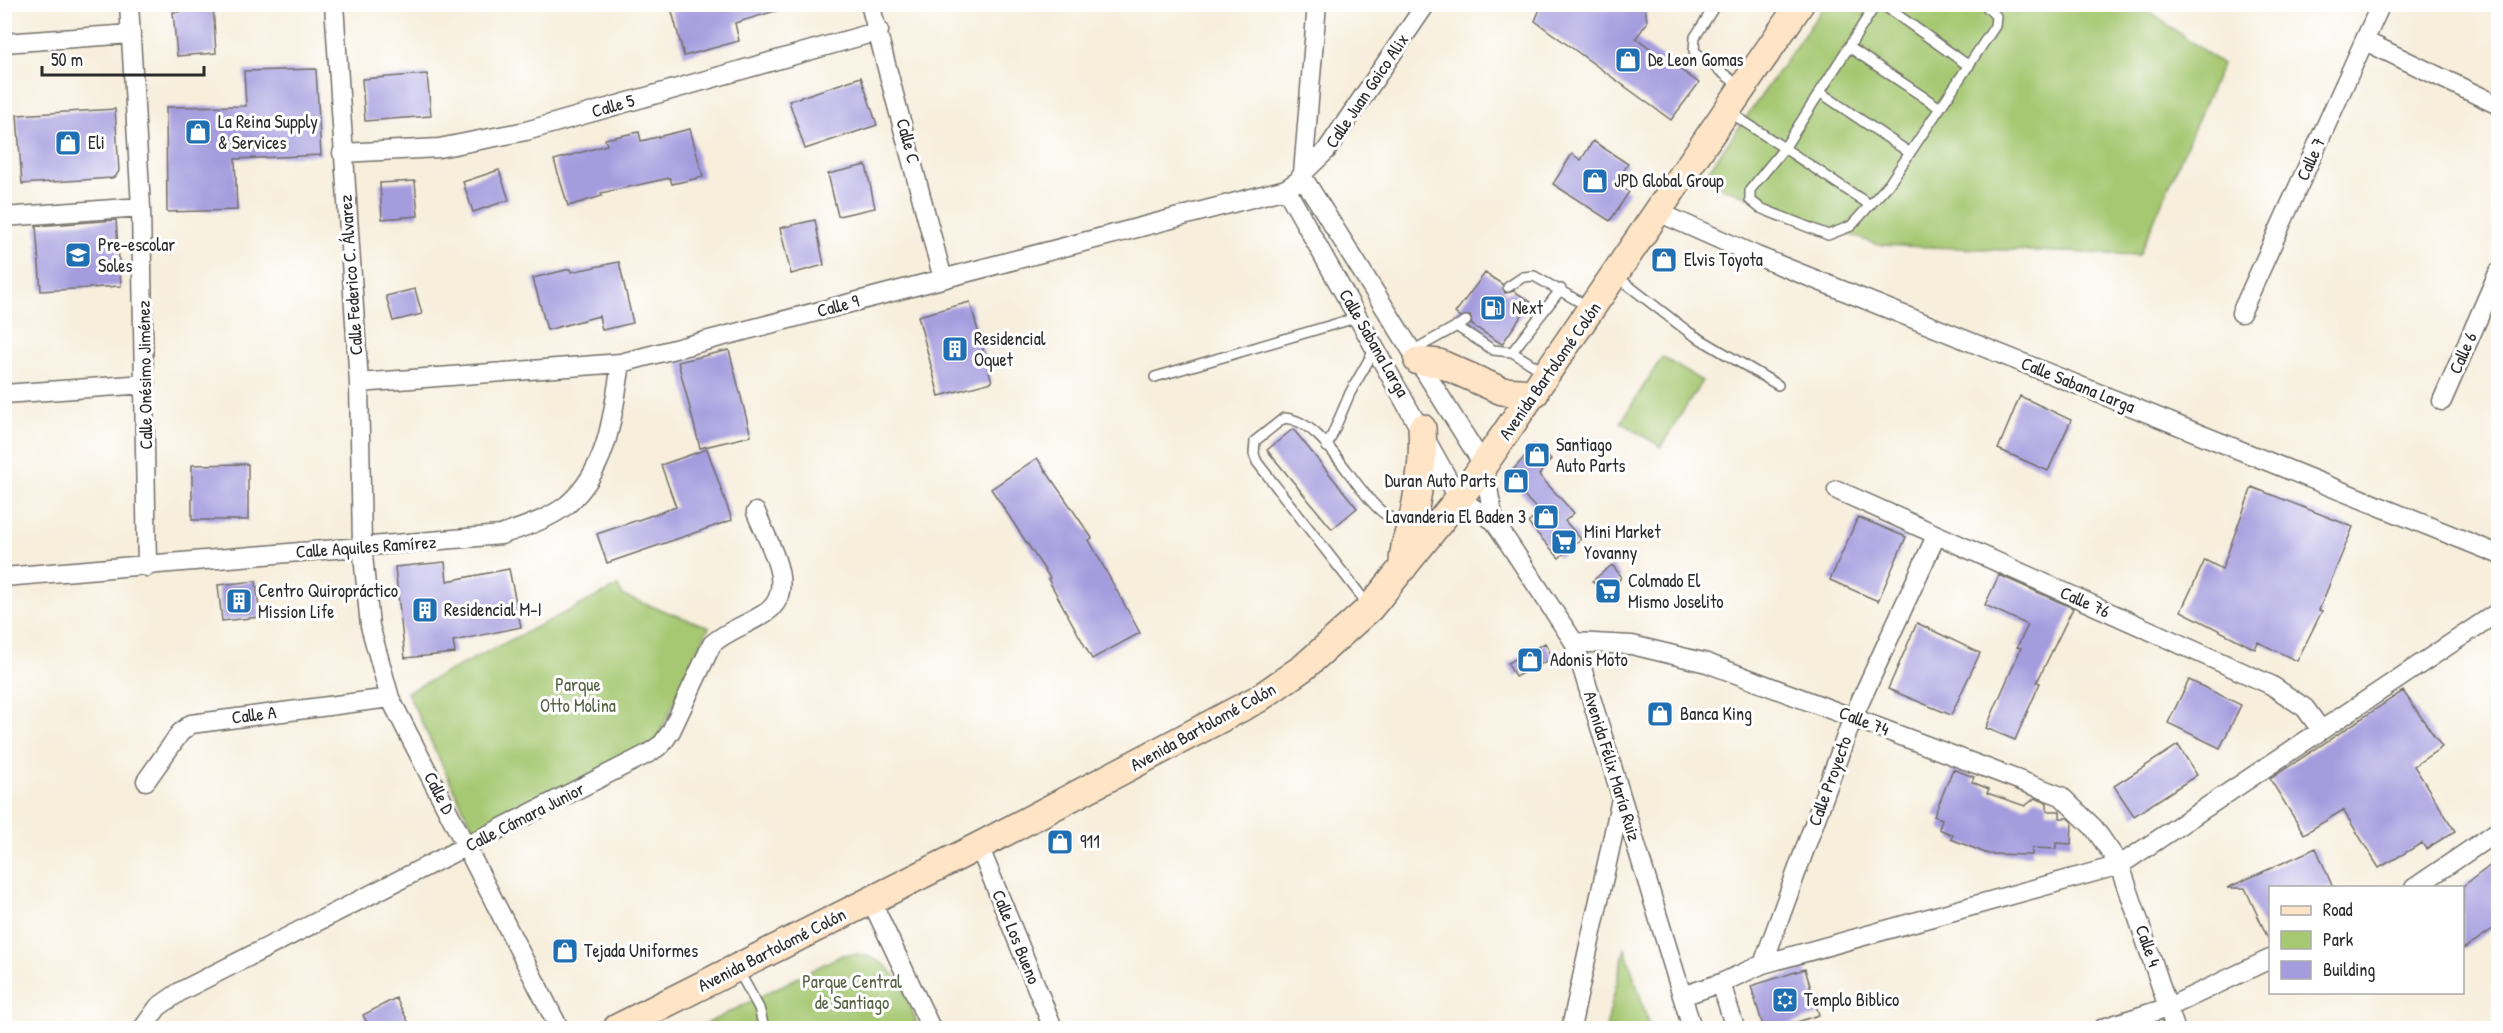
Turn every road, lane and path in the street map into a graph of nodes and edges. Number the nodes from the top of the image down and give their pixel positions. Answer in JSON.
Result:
{"nodes":[{"id":1,"x":129,"y":4,"type":"edge"},
{"id":2,"x":334,"y":4,"type":"edge"},
{"id":3,"x":870,"y":4,"type":"edge"},
{"id":4,"x":1317,"y":4,"type":"edge"},
{"id":5,"x":1426,"y":4,"type":"edge"},
{"id":6,"x":1716,"y":4,"type":"edge"},
{"id":7,"x":1800,"y":4,"type":"edge"},
{"id":8,"x":1876,"y":4,"type":"edge"},
{"id":9,"x":1882,"y":4,"type":"edge"},
{"id":10,"x":1984,"y":4,"type":"edge"},
{"id":11,"x":2381,"y":4,"type":"edge"},
{"id":12,"x":879,"y":31,"type":"junction"},
{"id":13,"x":131,"y":34,"type":"junction"},
{"id":14,"x":2365,"y":41,"type":"junction"},
{"id":15,"x":4,"y":43,"type":"edge"},
{"id":16,"x":1850,"y":47,"type":"junction"},
{"id":17,"x":1969,"y":66,"type":"junction"},
{"id":18,"x":1741,"y":87,"type":"junction"},
{"id":19,"x":1821,"y":93,"type":"junction"},
{"id":20,"x":2499,"y":105,"type":"edge"},
{"id":21,"x":1940,"y":108,"type":"junction"},
{"id":22,"x":1726,"y":110,"type":"junction"},
{"id":23,"x":1785,"y":147,"type":"junction"},
{"id":24,"x":342,"y":153,"type":"junction"},
{"id":25,"x":1910,"y":153,"type":"junction"},
{"id":26,"x":1302,"y":174,"type":"junction"},
{"id":27,"x":1286,"y":189,"type":"junction"},
{"id":28,"x":1870,"y":205,"type":"junction"},
{"id":29,"x":141,"y":207,"type":"junction"},
{"id":30,"x":1658,"y":212,"type":"junction"},
{"id":31,"x":4,"y":216,"type":"edge"},
{"id":32,"x":2499,"y":273,"type":"edge"},
{"id":33,"x":1615,"y":275,"type":"junction"},
{"id":34,"x":943,"y":279,"type":"junction"},
{"id":35,"x":1508,"y":287,"type":"dead end"},
{"id":36,"x":1561,"y":289,"type":"junction"},
{"id":37,"x":1593,"y":309,"type":"junction"},
{"id":38,"x":2241,"y":313,"type":"dead end"},
{"id":39,"x":1359,"y":317,"type":"junction"},
{"id":40,"x":1466,"y":321,"type":"dead end"},
{"id":41,"x":1456,"y":326,"type":"junction"},
{"id":42,"x":1376,"y":347,"type":"junction"},
{"id":43,"x":1512,"y":352,"type":"junction"},
{"id":44,"x":1415,"y":356,"type":"junction"},
{"id":45,"x":621,"y":363,"type":"junction"},
{"id":46,"x":1155,"y":377,"type":"dead end"},
{"id":47,"x":359,"y":382,"type":"junction"},
{"id":48,"x":1541,"y":383,"type":"junction"},
{"id":49,"x":146,"y":384,"type":"junction"},
{"id":50,"x":1778,"y":386,"type":"dead end"},
{"id":51,"x":4,"y":394,"type":"edge"},
{"id":52,"x":2442,"y":401,"type":"dead end"},
{"id":53,"x":1422,"y":428,"type":"junction"},
{"id":54,"x":1327,"y":447,"type":"junction"},
{"id":55,"x":1484,"y":466,"type":"junction"},
{"id":56,"x":1837,"y":490,"type":"dead end"},
{"id":57,"x":1459,"y":499,"type":"junction"},
{"id":58,"x":756,"y":512,"type":"dead end"},
{"id":59,"x":1494,"y":521,"type":"junction"},
{"id":60,"x":1410,"y":524,"type":"junction"},
{"id":61,"x":1936,"y":536,"type":"junction"},
{"id":62,"x":362,"y":545,"type":"junction"},
{"id":63,"x":2499,"y":554,"type":"edge"},
{"id":64,"x":147,"y":567,"type":"junction"},
{"id":65,"x":1403,"y":570,"type":"junction"},
{"id":66,"x":4,"y":577,"type":"edge"},
{"id":67,"x":1371,"y":608,"type":"junction"},
{"id":68,"x":2499,"y":612,"type":"edge"},
{"id":69,"x":1574,"y":642,"type":"junction"},
{"id":70,"x":390,"y":698,"type":"junction"},
{"id":71,"x":1853,"y":717,"type":"junction"},
{"id":72,"x":2321,"y":730,"type":"junction"},
{"id":73,"x":146,"y":781,"type":"dead end"},
{"id":74,"x":1621,"y":798,"type":"junction"},
{"id":75,"x":2499,"y":831,"type":"edge"},
{"id":76,"x":979,"y":846,"type":"junction"},
{"id":77,"x":467,"y":847,"type":"junction"},
{"id":78,"x":2120,"y":865,"type":"junction"},
{"id":79,"x":2417,"y":886,"type":"edge"},
{"id":80,"x":871,"y":900,"type":"junction"},
{"id":81,"x":2269,"y":960,"type":"edge"},
{"id":82,"x":1763,"y":964,"type":"junction"},
{"id":83,"x":736,"y":968,"type":"junction"},
{"id":84,"x":1721,"y":983,"type":"junction"},
{"id":85,"x":1682,"y":996,"type":"junction"},
{"id":86,"x":2169,"y":1007,"type":"junction"},
{"id":87,"x":143,"y":1029,"type":"edge"},
{"id":88,"x":559,"y":1029,"type":"edge"},
{"id":89,"x":617,"y":1029,"type":"edge"},
{"id":90,"x":764,"y":1029,"type":"edge"},
{"id":91,"x":931,"y":1029,"type":"edge"},
{"id":92,"x":1053,"y":1029,"type":"edge"},
{"id":93,"x":1571,"y":1029,"type":"edge"},
{"id":94,"x":1692,"y":1029,"type":"edge"},
{"id":95,"x":1735,"y":1029,"type":"edge"},
{"id":96,"x":2103,"y":1029,"type":"edge"},
{"id":97,"x":2175,"y":1029,"type":"edge"}],
"edges":[{"from":1,"to":13,"type":"street","name":"Calle Onésimo Jiménez"},
{"from":2,"to":24,"type":"street","name":"Calle Federico C. Álvarez"},
{"from":3,"to":12,"type":"street","name":"Calle C"},
{"from":4,"to":26,"type":"street"},
{"from":5,"to":26,"type":"street","name":"Calle Juan Goico Alix"},
{"from":6,"to":18,"type":"lane"},
{"from":7,"to":18,"type":"main road","name":"Avenida Bartolomé Colón"},
{"from":8,"to":16,"type":"lane"},
{"from":9,"to":17,"type":"lane"},
{"from":10,"to":17,"type":"lane"},
{"from":11,"to":14,"type":"street","name":"Calle 7"},
{"from":12,"to":24,"type":"street","name":"Calle 5"},
{"from":12,"to":34,"type":"street","name":"Calle C"},
{"from":13,"to":15,"type":"street"},
{"from":13,"to":29,"type":"street","name":"Calle Onésimo Jiménez"},
{"from":14,"to":20,"type":"street"},
{"from":14,"to":38,"type":"street","name":"Calle 7"},
{"from":16,"to":19,"type":"lane"},
{"from":16,"to":21,"type":"lane"},
{"from":17,"to":21,"type":"lane"},
{"from":18,"to":22,"type":"main road","name":"Avenida Bartolomé Colón"},
{"from":19,"to":23,"type":"lane"},
{"from":19,"to":25,"type":"lane"},
{"from":21,"to":25,"type":"lane"},
{"from":22,"to":23,"type":"lane"},
{"from":22,"to":30,"type":"main road","name":"Avenida Bartolomé Colón"},
{"from":23,"to":28,"type":"lane"},
{"from":23,"to":28,"type":"lane"},
{"from":24,"to":47,"type":"street","name":"Calle Federico C. Álvarez"},
{"from":25,"to":28,"type":"lane"},
{"from":26,"to":27,"type":"street","name":"Calle 9"},
{"from":26,"to":44,"type":"street","name":"Calle Sabana Larga"},
{"from":27,"to":34,"type":"street","name":"Calle 9"},
{"from":27,"to":39,"type":"street","name":"Calle Sabana Larga"},
{"from":29,"to":31,"type":"street"},
{"from":29,"to":49,"type":"street","name":"Calle Onésimo Jiménez"},
{"from":30,"to":33,"type":"main road","name":"Avenida Bartolomé Colón"},
{"from":30,"to":63,"type":"street","name":"Calle Sabana Larga"},
{"from":32,"to":52,"type":"street","name":"Calle 6"},
{"from":33,"to":37,"type":"main road","name":"Avenida Bartolomé Colón"},
{"from":33,"to":50,"type":"lane"},
{"from":34,"to":45,"type":"street","name":"Calle 9"},
{"from":35,"to":36,"type":"lane"},
{"from":36,"to":37,"type":"lane"},
{"from":36,"to":43,"type":"lane"},
{"from":37,"to":48,"type":"main road","name":"Avenida Bartolomé Colón"},
{"from":39,"to":42,"type":"street","name":"Calle Sabana Larga"},
{"from":39,"to":46,"type":"lane"},
{"from":40,"to":41,"type":"lane"},
{"from":41,"to":43,"type":"lane"},
{"from":41,"to":44,"type":"lane"},
{"from":42,"to":53,"type":"street","name":"Calle Sabana Larga"},
{"from":42,"to":54,"type":"lane"},
{"from":43,"to":48,"type":"lane"},
{"from":44,"to":48,"type":"main road"},
{"from":44,"to":55,"type":"street","name":"Calle Sabana Larga"},
{"from":45,"to":47,"type":"street","name":"Calle 9"},
{"from":45,"to":62,"type":"street","name":"Calle Aquiles Ramírez"},
{"from":47,"to":62,"type":"street","name":"Calle Federico C. Álvarez"},
{"from":48,"to":55,"type":"main road","name":"Avenida Bartolomé Colón"},
{"from":49,"to":51,"type":"street"},
{"from":49,"to":64,"type":"street","name":"Calle Onésimo Jiménez"},
{"from":53,"to":57,"type":"street","name":"Calle Sabana Larga"},
{"from":53,"to":60,"type":"main road"},
{"from":54,"to":60,"type":"lane"},
{"from":54,"to":67,"type":"lane"},
{"from":55,"to":57,"type":"main road","name":"Avenida Bartolomé Colón"},
{"from":55,"to":59,"type":"street","name":"Avenida Félix María Ruiz"},
{"from":56,"to":61,"type":"street","name":"Calle 76"},
{"from":57,"to":59,"type":"street","name":"Avenida Félix María Ruiz"},
{"from":57,"to":65,"type":"main road","name":"Avenida Bartolomé Colón"},
{"from":58,"to":77,"type":"street","name":"Calle Cámara Junior"},
{"from":59,"to":69,"type":"street","name":"Avenida Félix María Ruiz"},
{"from":60,"to":65,"type":"main road"},
{"from":61,"to":71,"type":"street","name":"Calle Proyecto"},
{"from":61,"to":72,"type":"street","name":"Calle 76"},
{"from":62,"to":64,"type":"street","name":"Calle Aquiles Ramírez"},
{"from":62,"to":70,"type":"street","name":"Calle D"},
{"from":64,"to":66,"type":"street","name":"Calle Aquiles Ramírez"},
{"from":65,"to":67,"type":"main road","name":"Avenida Bartolomé Colón"},
{"from":67,"to":76,"type":"main road","name":"Avenida Bartolomé Colón"},
{"from":68,"to":72,"type":"street"},
{"from":69,"to":71,"type":"street","name":"Calle 74"},
{"from":69,"to":74,"type":"street","name":"Avenida Félix María Ruiz"},
{"from":70,"to":73,"type":"street","name":"Calle A"},
{"from":70,"to":77,"type":"street","name":"Calle D"},
{"from":71,"to":78,"type":"street","name":"Calle 74"},
{"from":71,"to":82,"type":"street","name":"Calle Proyecto"},
{"from":72,"to":78,"type":"street"},
{"from":74,"to":85,"type":"street","name":"Avenida Félix María Ruiz"},
{"from":74,"to":93,"type":"street"},
{"from":75,"to":79,"type":"street"},
{"from":76,"to":80,"type":"main road","name":"Avenida Bartolomé Colón"},
{"from":76,"to":92,"type":"street","name":"Calle Los Bueno"},
{"from":77,"to":87,"type":"street","name":"Calle Cámara Junior"},
{"from":77,"to":88,"type":"street","name":"Calle D"},
{"from":78,"to":82,"type":"street"},
{"from":78,"to":86,"type":"street","name":"Calle 4"},
{"from":80,"to":83,"type":"main road","name":"Avenida Bartolomé Colón"},
{"from":80,"to":91,"type":"street"},
{"from":81,"to":86,"type":"street"},
{"from":82,"to":84,"type":"street"},
{"from":83,"to":89,"type":"main road","name":"Avenida Bartolomé Colón"},
{"from":83,"to":90,"type":"lane"},
{"from":84,"to":85,"type":"street"},
{"from":84,"to":95,"type":"street"},
{"from":85,"to":94,"type":"street","name":"Avenida Félix María Ruiz"},
{"from":86,"to":96,"type":"street"},
{"from":86,"to":97,"type":"street","name":"Calle 4"}]}
